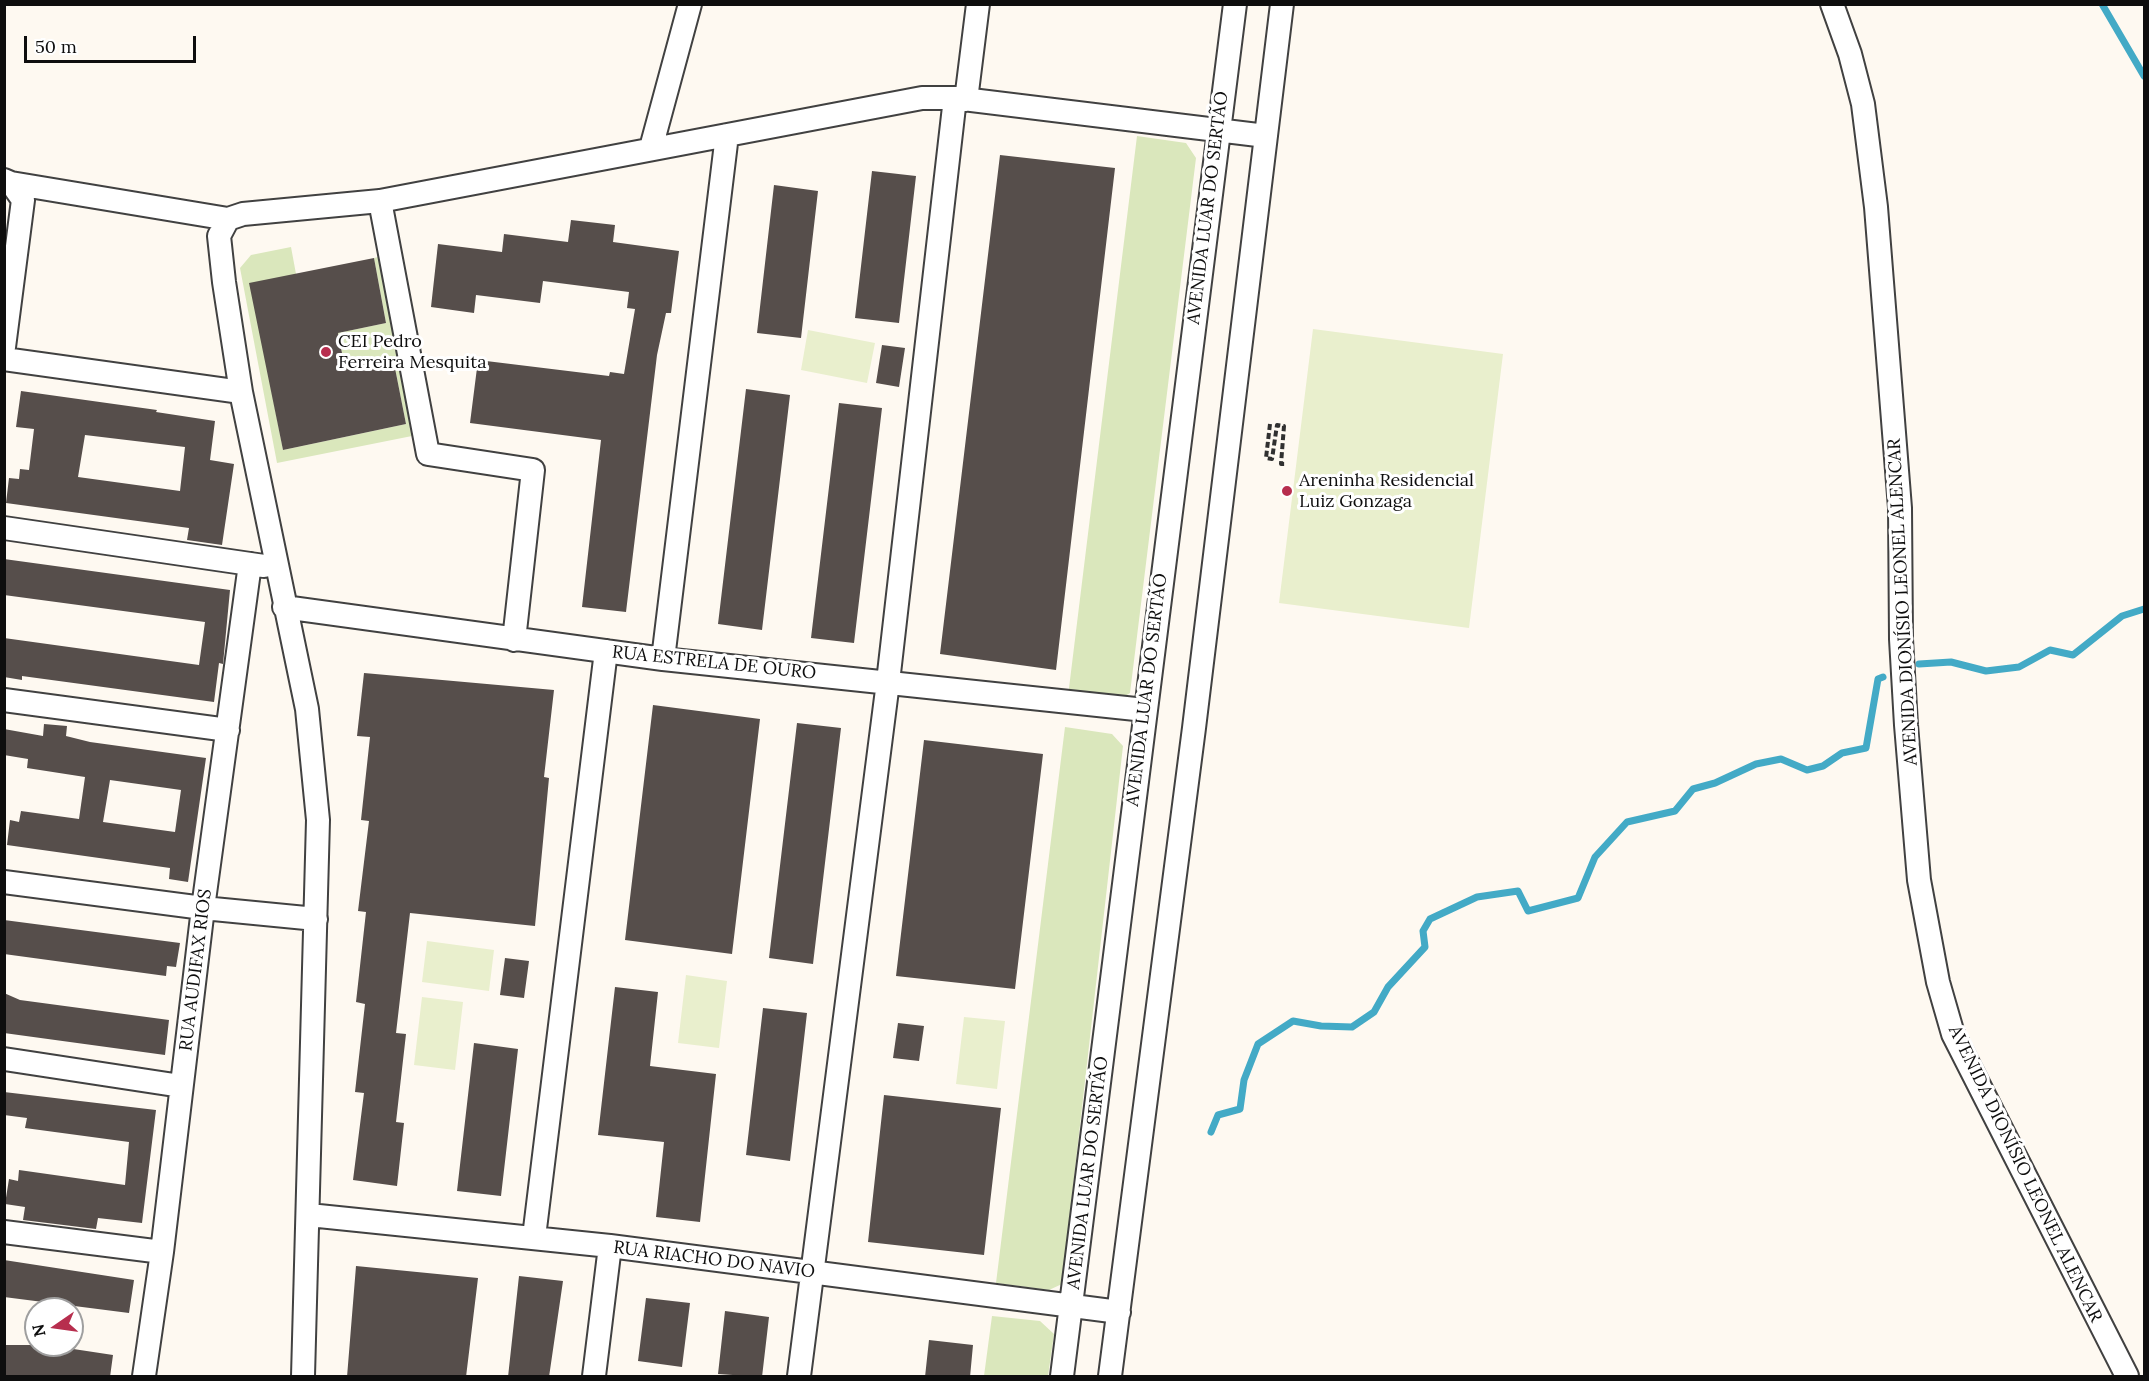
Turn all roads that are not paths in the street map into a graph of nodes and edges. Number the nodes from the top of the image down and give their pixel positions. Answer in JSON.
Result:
{"nodes":[{"id":1,"x":690,"y":4,"type":"edge"},
{"id":2,"x":978,"y":4,"type":"edge"},
{"id":3,"x":1234,"y":4,"type":"edge"},
{"id":4,"x":1282,"y":4,"type":"edge"},
{"id":5,"x":1832,"y":4,"type":"edge"},
{"id":6,"x":961,"y":99,"type":"junction"},
{"id":7,"x":1218,"y":131,"type":"junction"},
{"id":8,"x":727,"y":135,"type":"junction"},
{"id":9,"x":1266,"y":136,"type":"junction"},
{"id":10,"x":651,"y":148,"type":"junction"},
{"id":11,"x":8,"y":182,"type":"edge"},
{"id":12,"x":380,"y":201,"type":"junction"},
{"id":13,"x":228,"y":219,"type":"junction"},
{"id":14,"x":4,"y":347,"type":"edge"},
{"id":15,"x":4,"y":359,"type":"edge"},
{"id":16,"x":241,"y":392,"type":"junction"},
{"id":17,"x":4,"y":528,"type":"edge"},
{"id":18,"x":250,"y":564,"type":"junction"},
{"id":19,"x":276,"y":568,"type":"junction"},
{"id":20,"x":284,"y":607,"type":"junction"},
{"id":21,"x":514,"y":640,"type":"junction"},
{"id":22,"x":606,"y":651,"type":"junction"},
{"id":23,"x":663,"y":659,"type":"junction"},
{"id":24,"x":888,"y":682,"type":"junction"},
{"id":25,"x":4,"y":700,"type":"edge"},
{"id":26,"x":1145,"y":710,"type":"junction"},
{"id":27,"x":228,"y":730,"type":"junction"},
{"id":28,"x":4,"y":882,"type":"edge"},
{"id":29,"x":203,"y":908,"type":"junction"},
{"id":30,"x":316,"y":919,"type":"junction"},
{"id":31,"x":4,"y":1059,"type":"edge"},
{"id":32,"x":181,"y":1086,"type":"junction"},
{"id":33,"x":309,"y":1215,"type":"junction"},
{"id":34,"x":4,"y":1232,"type":"edge"},
{"id":35,"x":534,"y":1237,"type":"junction"},
{"id":36,"x":610,"y":1246,"type":"junction"},
{"id":37,"x":162,"y":1252,"type":"junction"},
{"id":38,"x":815,"y":1272,"type":"junction"},
{"id":39,"x":1072,"y":1305,"type":"junction"},
{"id":40,"x":1119,"y":1312,"type":"junction"},
{"id":41,"x":144,"y":1377,"type":"edge"},
{"id":42,"x":303,"y":1377,"type":"edge"},
{"id":43,"x":594,"y":1377,"type":"edge"},
{"id":44,"x":799,"y":1377,"type":"edge"},
{"id":45,"x":1062,"y":1377,"type":"edge"},
{"id":46,"x":1110,"y":1377,"type":"edge"},
{"id":47,"x":2127,"y":1377,"type":"edge"}],
"edges":[{"from":1,"to":10,"type":"street"},
{"from":2,"to":6,"type":"street"},
{"from":3,"to":7,"type":"street","name":"AVENIDA LUAR DO SERTÃO"},
{"from":4,"to":9,"type":"street"},
{"from":5,"to":47,"type":"street","name":"AVENIDA DIONÍSIO LEONEL ALENCAR"},
{"from":6,"to":7,"type":"street"},
{"from":6,"to":8,"type":"street"},
{"from":6,"to":24,"type":"street"},
{"from":7,"to":9,"type":"street"},
{"from":7,"to":26,"type":"street","name":"AVENIDA LUAR DO SERTÃO"},
{"from":8,"to":10,"type":"street"},
{"from":8,"to":23,"type":"street"},
{"from":9,"to":40,"type":"street"},
{"from":10,"to":12,"type":"street"},
{"from":11,"to":13,"type":"street"},
{"from":11,"to":14,"type":"street"},
{"from":12,"to":13,"type":"street"},
{"from":12,"to":21,"type":"street"},
{"from":13,"to":16,"type":"street"},
{"from":15,"to":16,"type":"street"},
{"from":16,"to":19,"type":"street"},
{"from":17,"to":18,"type":"street"},
{"from":18,"to":19,"type":"street"},
{"from":18,"to":27,"type":"street","name":"RUA AUDIFAX RIOS"},
{"from":19,"to":20,"type":"street"},
{"from":20,"to":21,"type":"street","name":"RUA ESTRELA DE OURO"},
{"from":20,"to":30,"type":"street"},
{"from":21,"to":22,"type":"street","name":"RUA ESTRELA DE OURO"},
{"from":22,"to":23,"type":"street","name":"RUA ESTRELA DE OURO"},
{"from":22,"to":35,"type":"street"},
{"from":23,"to":24,"type":"street","name":"RUA ESTRELA DE OURO"},
{"from":24,"to":26,"type":"street","name":"RUA ESTRELA DE OURO"},
{"from":24,"to":38,"type":"street"},
{"from":25,"to":27,"type":"street"},
{"from":26,"to":39,"type":"street","name":"AVENIDA LUAR DO SERTÃO"},
{"from":27,"to":29,"type":"street","name":"RUA AUDIFAX RIOS"},
{"from":28,"to":29,"type":"street"},
{"from":29,"to":30,"type":"street"},
{"from":29,"to":32,"type":"street","name":"RUA AUDIFAX RIOS"},
{"from":30,"to":33,"type":"street"},
{"from":31,"to":32,"type":"street"},
{"from":32,"to":37,"type":"street","name":"RUA AUDIFAX RIOS"},
{"from":33,"to":35,"type":"street","name":"RUA RIACHO DO NAVIO"},
{"from":33,"to":42,"type":"street"},
{"from":34,"to":37,"type":"street"},
{"from":35,"to":36,"type":"street","name":"RUA RIACHO DO NAVIO"},
{"from":36,"to":38,"type":"street","name":"RUA RIACHO DO NAVIO"},
{"from":36,"to":43,"type":"street"},
{"from":37,"to":41,"type":"street","name":"RUA AUDIFAX RIOS"},
{"from":38,"to":39,"type":"street","name":"RUA RIACHO DO NAVIO"},
{"from":38,"to":44,"type":"street"},
{"from":39,"to":40,"type":"street","name":"RUA RIACHO DO NAVIO"},
{"from":39,"to":45,"type":"street","name":"AVENIDA LUAR DO SERTÃO"},
{"from":40,"to":46,"type":"street"}]}
